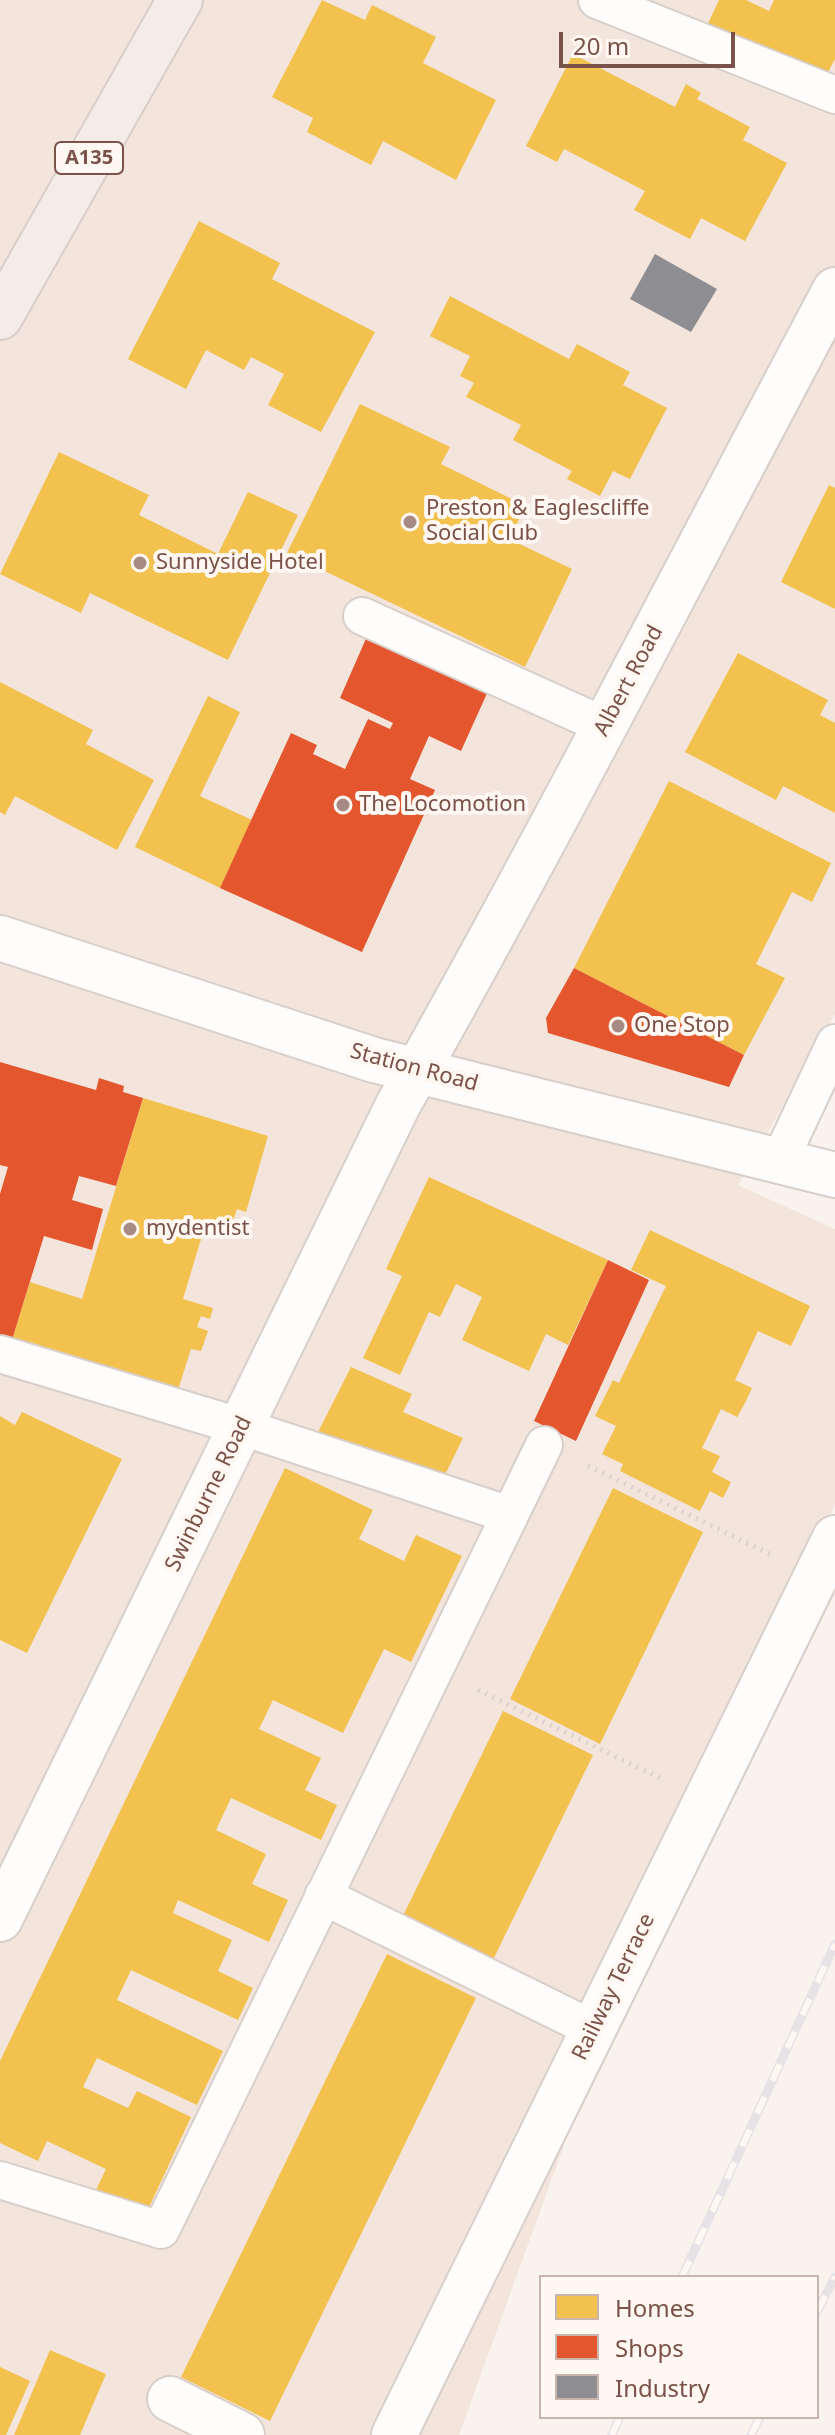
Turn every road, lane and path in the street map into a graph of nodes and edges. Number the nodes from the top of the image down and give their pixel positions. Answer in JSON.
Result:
{"nodes":[{"id":1,"x":180,"y":0,"type":"edge"},
{"id":2,"x":597,"y":0,"type":"edge"},
{"id":3,"x":666,"y":13,"type":"edge"},
{"id":4,"x":835,"y":95,"type":"edge"},
{"id":5,"x":835,"y":290,"type":"edge"},
{"id":6,"x":0,"y":317,"type":"edge"},
{"id":7,"x":362,"y":616,"type":"dead end"},
{"id":8,"x":605,"y":726,"type":"junction"},
{"id":9,"x":0,"y":938,"type":"edge"},
{"id":10,"x":835,"y":1043,"type":"edge"},
{"id":11,"x":418,"y":1070,"type":"junction"},
{"id":12,"x":779,"y":1162,"type":"junction"},
{"id":13,"x":835,"y":1175,"type":"edge"},
{"id":14,"x":0,"y":1354,"type":"edge"},
{"id":15,"x":242,"y":1427,"type":"junction"},
{"id":16,"x":544,"y":1445,"type":"joint"},
{"id":17,"x":510,"y":1515,"type":"junction"},
{"id":18,"x":826,"y":1557,"type":"edge"},
{"id":19,"x":433,"y":1669,"type":"junction"},
{"id":20,"x":706,"y":1800,"type":"junction"},
{"id":21,"x":323,"y":1896,"type":"junction"},
{"id":22,"x":0,"y":1919,"type":"edge"},
{"id":23,"x":593,"y":2029,"type":"junction"},
{"id":24,"x":0,"y":2180,"type":"edge"},
{"id":25,"x":170,"y":2399,"type":"dead end"},
{"id":26,"x":242,"y":2435,"type":"edge"},
{"id":27,"x":394,"y":2435,"type":"edge"}],
"edges":[{"from":1,"to":6,"type":"main road","number":"A135"},
{"from":2,"to":3,"type":"lane"},
{"from":3,"to":4,"type":"lane"},
{"from":5,"to":8,"type":"street","name":"Albert Road"},
{"from":7,"to":8,"type":"lane"},
{"from":8,"to":11,"type":"street","name":"Albert Road"},
{"from":9,"to":11,"type":"street","name":"Station Road"},
{"from":10,"to":12,"type":"lane"},
{"from":11,"to":12,"type":"street","name":"Station Road"},
{"from":11,"to":15,"type":"street","name":"Swinburne Road"},
{"from":12,"to":13,"type":"street","name":"Station Road"},
{"from":14,"to":15,"type":"lane"},
{"from":15,"to":17,"type":"lane"},
{"from":15,"to":22,"type":"street","name":"Swinburne Road"},
{"from":16,"to":17,"type":"lane"},
{"from":16,"to":18,"type":"path"},
{"from":17,"to":19,"type":"lane"},
{"from":18,"to":20,"type":"street","name":"Railway Terrace"},
{"from":19,"to":20,"type":"path"},
{"from":19,"to":21,"type":"lane"},
{"from":20,"to":23,"type":"street","name":"Railway Terrace"},
{"from":21,"to":23,"type":"lane"},
{"from":21,"to":24,"type":"lane"},
{"from":23,"to":27,"type":"street","name":"Railway Terrace"},
{"from":25,"to":26,"type":"street"}]}
